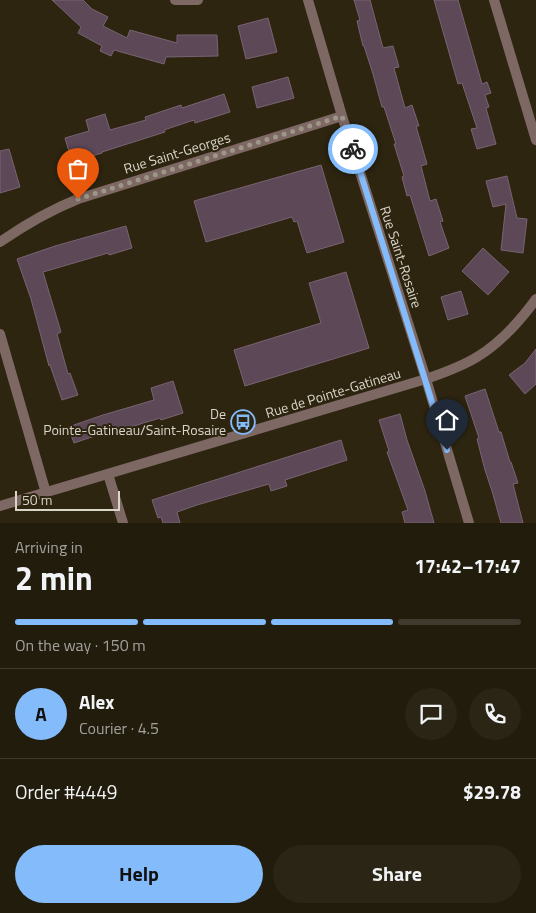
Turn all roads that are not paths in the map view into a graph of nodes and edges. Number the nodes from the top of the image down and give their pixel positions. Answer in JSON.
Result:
{"nodes":[{"id":1,"x":175,"y":0,"type":"edge"},
{"id":2,"x":198,"y":0,"type":"edge"},
{"id":3,"x":308,"y":0,"type":"edge"},
{"id":4,"x":494,"y":0,"type":"edge"},
{"id":5,"x":342,"y":116,"type":"junction"},
{"id":6,"x":536,"y":140,"type":"edge"},
{"id":7,"x":0,"y":242,"type":"edge"},
{"id":8,"x":536,"y":300,"type":"edge"},
{"id":9,"x":0,"y":334,"type":"edge"},
{"id":10,"x":426,"y":380,"type":"junction"},
{"id":11,"x":108,"y":474,"type":"junction"},
{"id":12,"x":46,"y":493,"type":"junction"},
{"id":13,"x":0,"y":506,"type":"edge"},
{"id":14,"x":123,"y":523,"type":"edge"},
{"id":15,"x":469,"y":523,"type":"edge"}],
"edges":[{"from":1,"to":2,"type":"street"},
{"from":3,"to":5,"type":"street","name":"Rue Saint-Rosaire"},
{"from":4,"to":6,"type":"street"},
{"from":5,"to":7,"type":"street","name":"Rue Saint-Georges"},
{"from":5,"to":10,"type":"street","name":"Rue Saint-Rosaire"},
{"from":8,"to":10,"type":"street","name":"Rue de Pointe-Gatineau"},
{"from":9,"to":12,"type":"street"},
{"from":10,"to":11,"type":"street","name":"Rue de Pointe-Gatineau"},
{"from":10,"to":15,"type":"street","name":"Rue Saint-Rosaire"},
{"from":11,"to":12,"type":"street","name":"Rue de Pointe-Gatineau"},
{"from":11,"to":14,"type":"street"},
{"from":12,"to":13,"type":"street","name":"Rue de Pointe-Gatineau"}]}
